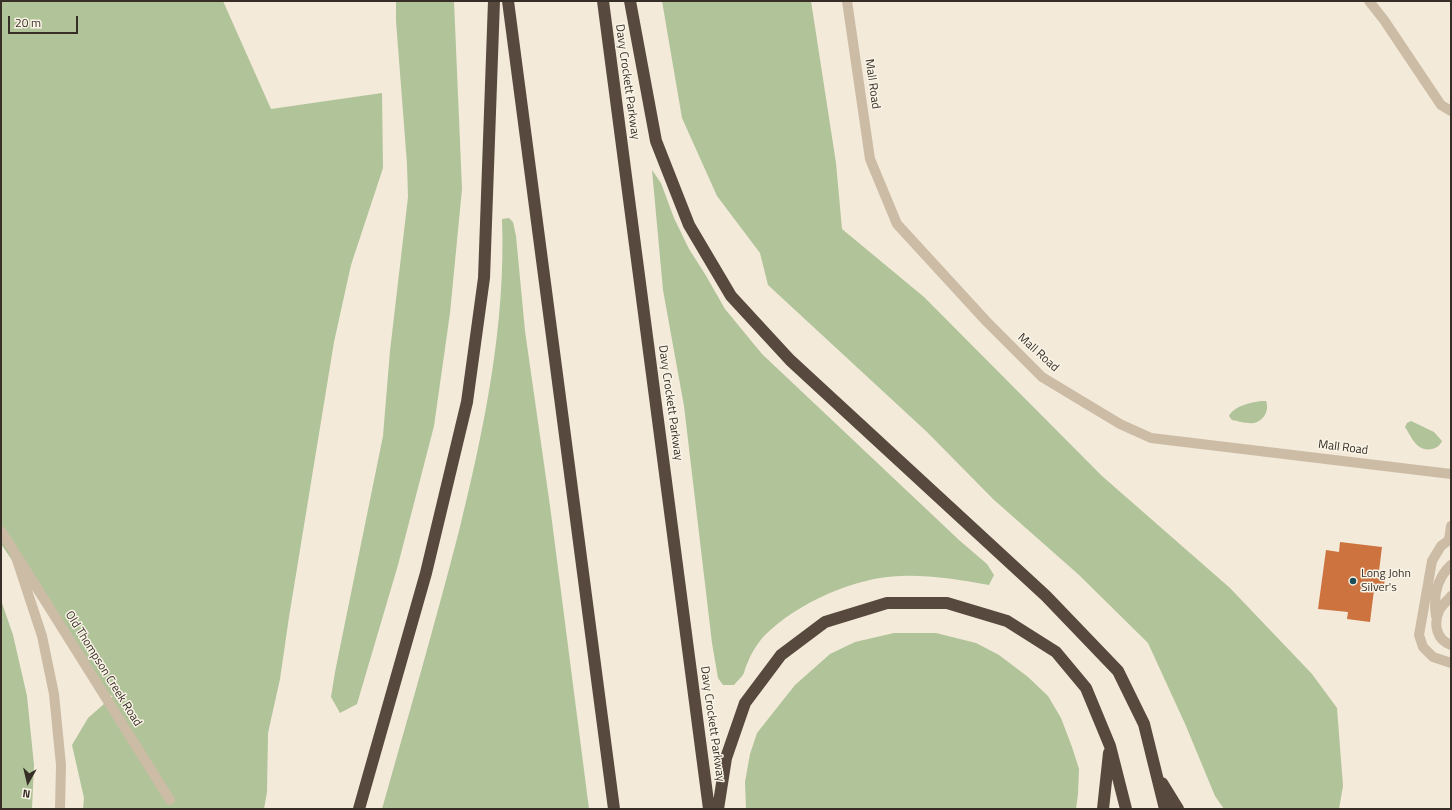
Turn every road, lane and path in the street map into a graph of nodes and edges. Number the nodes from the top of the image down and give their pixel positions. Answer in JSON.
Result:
{"nodes":[{"id":1,"x":494,"y":1,"type":"edge"},
{"id":2,"x":508,"y":1,"type":"edge"},
{"id":3,"x":603,"y":1,"type":"edge"},
{"id":4,"x":630,"y":1,"type":"edge"},
{"id":5,"x":847,"y":1,"type":"edge"},
{"id":6,"x":1369,"y":1,"type":"edge"},
{"id":7,"x":1451,"y":111,"type":"edge"},
{"id":8,"x":1451,"y":474,"type":"edge"},
{"id":9,"x":1451,"y":526,"type":"edge"},
{"id":10,"x":1,"y":531,"type":"edge"},
{"id":11,"x":1450,"y":540,"type":"edge"},
{"id":12,"x":14,"y":551,"type":"junction"},
{"id":13,"x":1451,"y":565,"type":"edge"},
{"id":14,"x":1451,"y":596,"type":"edge"},
{"id":15,"x":1436,"y":620,"type":"junction"},
{"id":16,"x":1451,"y":645,"type":"edge"},
{"id":17,"x":1451,"y":663,"type":"edge"},
{"id":18,"x":1110,"y":746,"type":"junction"},
{"id":19,"x":1157,"y":773,"type":"junction"},
{"id":20,"x":170,"y":800,"type":"dead end"},
{"id":21,"x":60,"y":809,"type":"edge"},
{"id":22,"x":360,"y":809,"type":"edge"},
{"id":23,"x":614,"y":809,"type":"edge"},
{"id":24,"x":709,"y":809,"type":"edge"},
{"id":25,"x":718,"y":809,"type":"edge"},
{"id":26,"x":1103,"y":809,"type":"edge"},
{"id":27,"x":1126,"y":809,"type":"edge"},
{"id":28,"x":1165,"y":809,"type":"edge"},
{"id":29,"x":1178,"y":809,"type":"edge"}],
"edges":[{"from":1,"to":22,"type":"highway"},
{"from":2,"to":23,"type":"highway"},
{"from":3,"to":24,"type":"highway","name":"Davy Crockett Parkway"},
{"from":4,"to":19,"type":"highway"},
{"from":5,"to":8,"type":"street","name":"Mall Road"},
{"from":6,"to":7,"type":"street"},
{"from":9,"to":11,"type":"street"},
{"from":10,"to":12,"type":"street"},
{"from":11,"to":17,"type":"street"},
{"from":12,"to":20,"type":"street","name":"Old Thompson Creek Road"},
{"from":12,"to":21,"type":"street"},
{"from":13,"to":15,"type":"street"},
{"from":14,"to":15,"type":"street"},
{"from":15,"to":16,"type":"street"},
{"from":18,"to":25,"type":"highway"},
{"from":18,"to":26,"type":"highway"},
{"from":18,"to":27,"type":"highway"},
{"from":19,"to":28,"type":"highway"},
{"from":19,"to":29,"type":"highway"}]}
